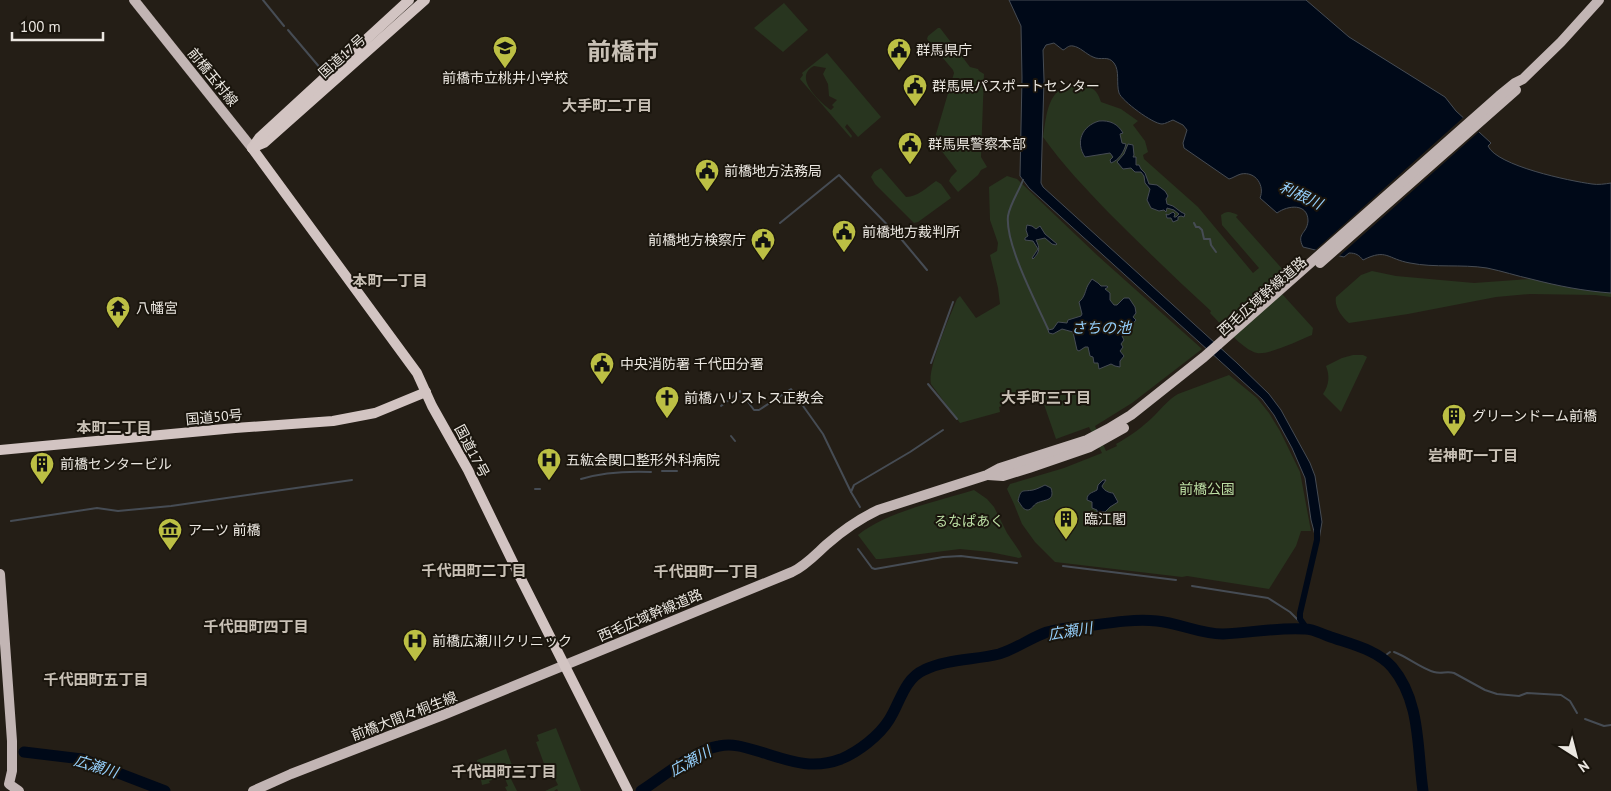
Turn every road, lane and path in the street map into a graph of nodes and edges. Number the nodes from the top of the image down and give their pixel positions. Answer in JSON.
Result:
{"nodes":[{"id":1,"x":134,"y":0,"type":"edge"},
{"id":2,"x":409,"y":0,"type":"edge"},
{"id":3,"x":425,"y":0,"type":"edge"},
{"id":4,"x":1599,"y":0,"type":"edge"},
{"id":5,"x":252,"y":148,"type":"junction"},
{"id":6,"x":426,"y":392,"type":"junction"},
{"id":7,"x":0,"y":443,"type":"edge"},
{"id":8,"x":12,"y":448,"type":"junction"},
{"id":9,"x":0,"y":450,"type":"edge"},
{"id":10,"x":0,"y":574,"type":"edge"},
{"id":11,"x":565,"y":666,"type":"junction"},
{"id":12,"x":628,"y":790,"type":"edge"},
{"id":13,"x":19,"y":791,"type":"edge"},
{"id":14,"x":253,"y":791,"type":"edge"}],
"edges":[{"from":1,"to":5,"type":"main road","name":"前橋玉村線"},
{"from":2,"to":5,"type":"highway","name":"国道17号"},
{"from":3,"to":5,"type":"highway","name":"国道17号"},
{"from":4,"to":11,"type":"main road","name":"西毛広域幹線道路"},
{"from":5,"to":6,"type":"highway","name":"国道17号"},
{"from":6,"to":8,"type":"highway","name":"国道50号"},
{"from":6,"to":11,"type":"highway","name":"国道17号"},
{"from":7,"to":8,"type":"main road"},
{"from":8,"to":9,"type":"highway","name":"国道50号"},
{"from":10,"to":13,"type":"main road"},
{"from":11,"to":12,"type":"highway","name":"国道17号"},
{"from":11,"to":14,"type":"main road","name":"前橋大間々桐生線"}]}
